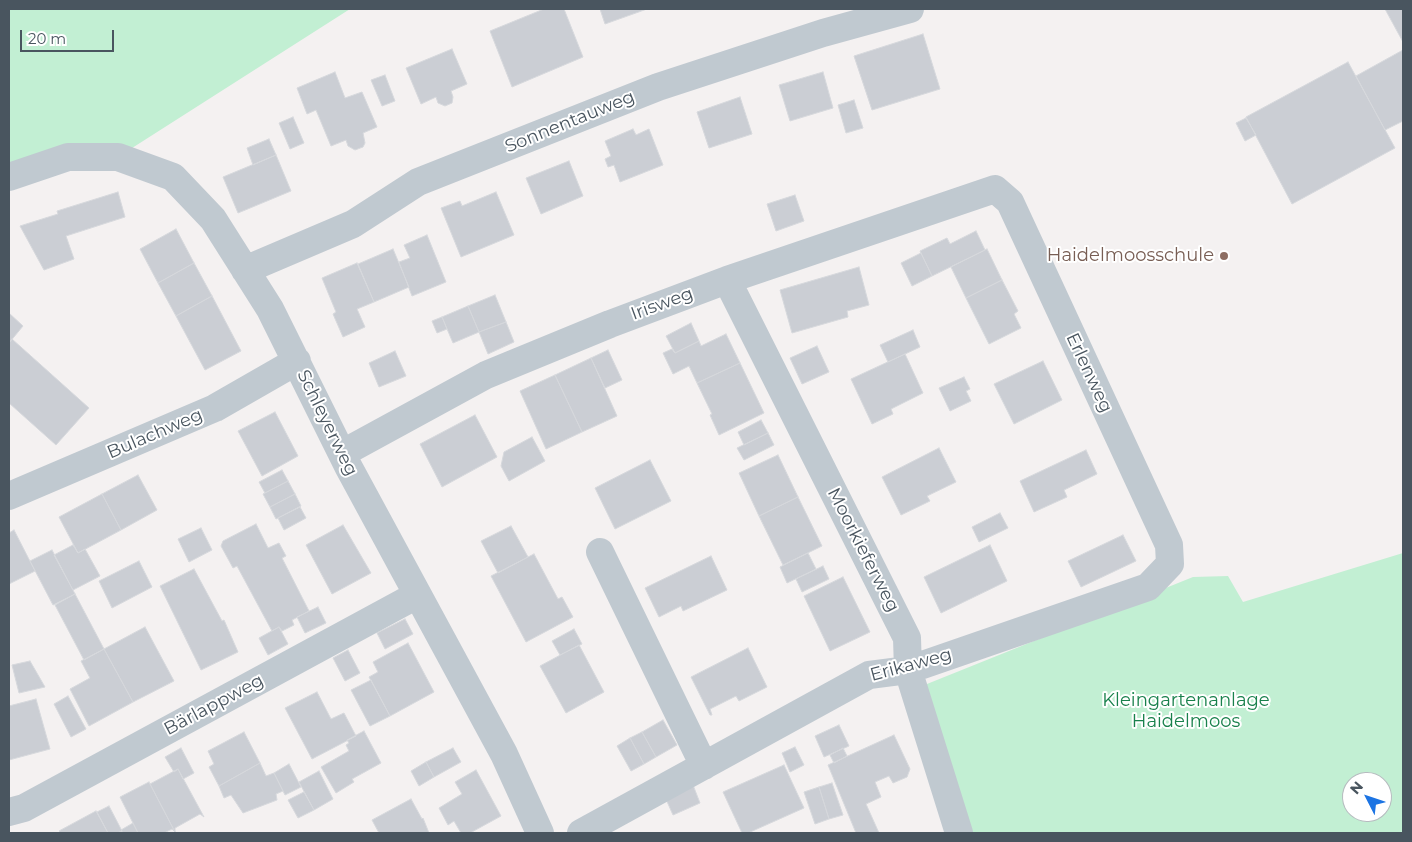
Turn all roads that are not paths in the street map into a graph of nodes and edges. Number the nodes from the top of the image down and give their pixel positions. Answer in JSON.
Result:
{"nodes":[{"id":1,"x":910,"y":9,"type":"edge"},
{"id":2,"x":9,"y":177,"type":"edge"},
{"id":3,"x":995,"y":188,"type":"joint"},
{"id":4,"x":245,"y":270,"type":"junction"},
{"id":5,"x":727,"y":280,"type":"junction"},
{"id":6,"x":297,"y":361,"type":"junction"},
{"id":7,"x":343,"y":453,"type":"junction"},
{"id":8,"x":9,"y":496,"type":"edge"},
{"id":9,"x":600,"y":552,"type":"dead end"},
{"id":10,"x":1170,"y":564,"type":"joint"},
{"id":11,"x":417,"y":595,"type":"junction"},
{"id":12,"x":908,"y":670,"type":"junction"},
{"id":13,"x":704,"y":766,"type":"junction"},
{"id":14,"x":9,"y":812,"type":"edge"},
{"id":15,"x":540,"y":833,"type":"edge"},
{"id":16,"x":581,"y":833,"type":"edge"},
{"id":17,"x":959,"y":833,"type":"edge"}],
"edges":[{"from":1,"to":4,"type":"street","name":"Sonnentauweg"},
{"from":2,"to":4,"type":"street","name":"Schleyerweg"},
{"from":3,"to":5,"type":"street","name":"Irisweg"},
{"from":3,"to":10,"type":"street","name":"Erlenweg"},
{"from":4,"to":6,"type":"street","name":"Schleyerweg"},
{"from":5,"to":7,"type":"street","name":"Irisweg"},
{"from":5,"to":12,"type":"street","name":"Moorkieferweg"},
{"from":6,"to":7,"type":"street","name":"Schleyerweg"},
{"from":6,"to":8,"type":"street","name":"Bulachweg"},
{"from":7,"to":11,"type":"street","name":"Schleyerweg"},
{"from":9,"to":13,"type":"street"},
{"from":10,"to":12,"type":"street","name":"Erikaweg"},
{"from":11,"to":14,"type":"street","name":"Bärlappweg"},
{"from":11,"to":15,"type":"street","name":"Schleyerweg"},
{"from":12,"to":13,"type":"street","name":"Erikaweg"},
{"from":12,"to":17,"type":"street","name":"Moorkieferweg"},
{"from":13,"to":16,"type":"street","name":"Erikaweg"}]}
